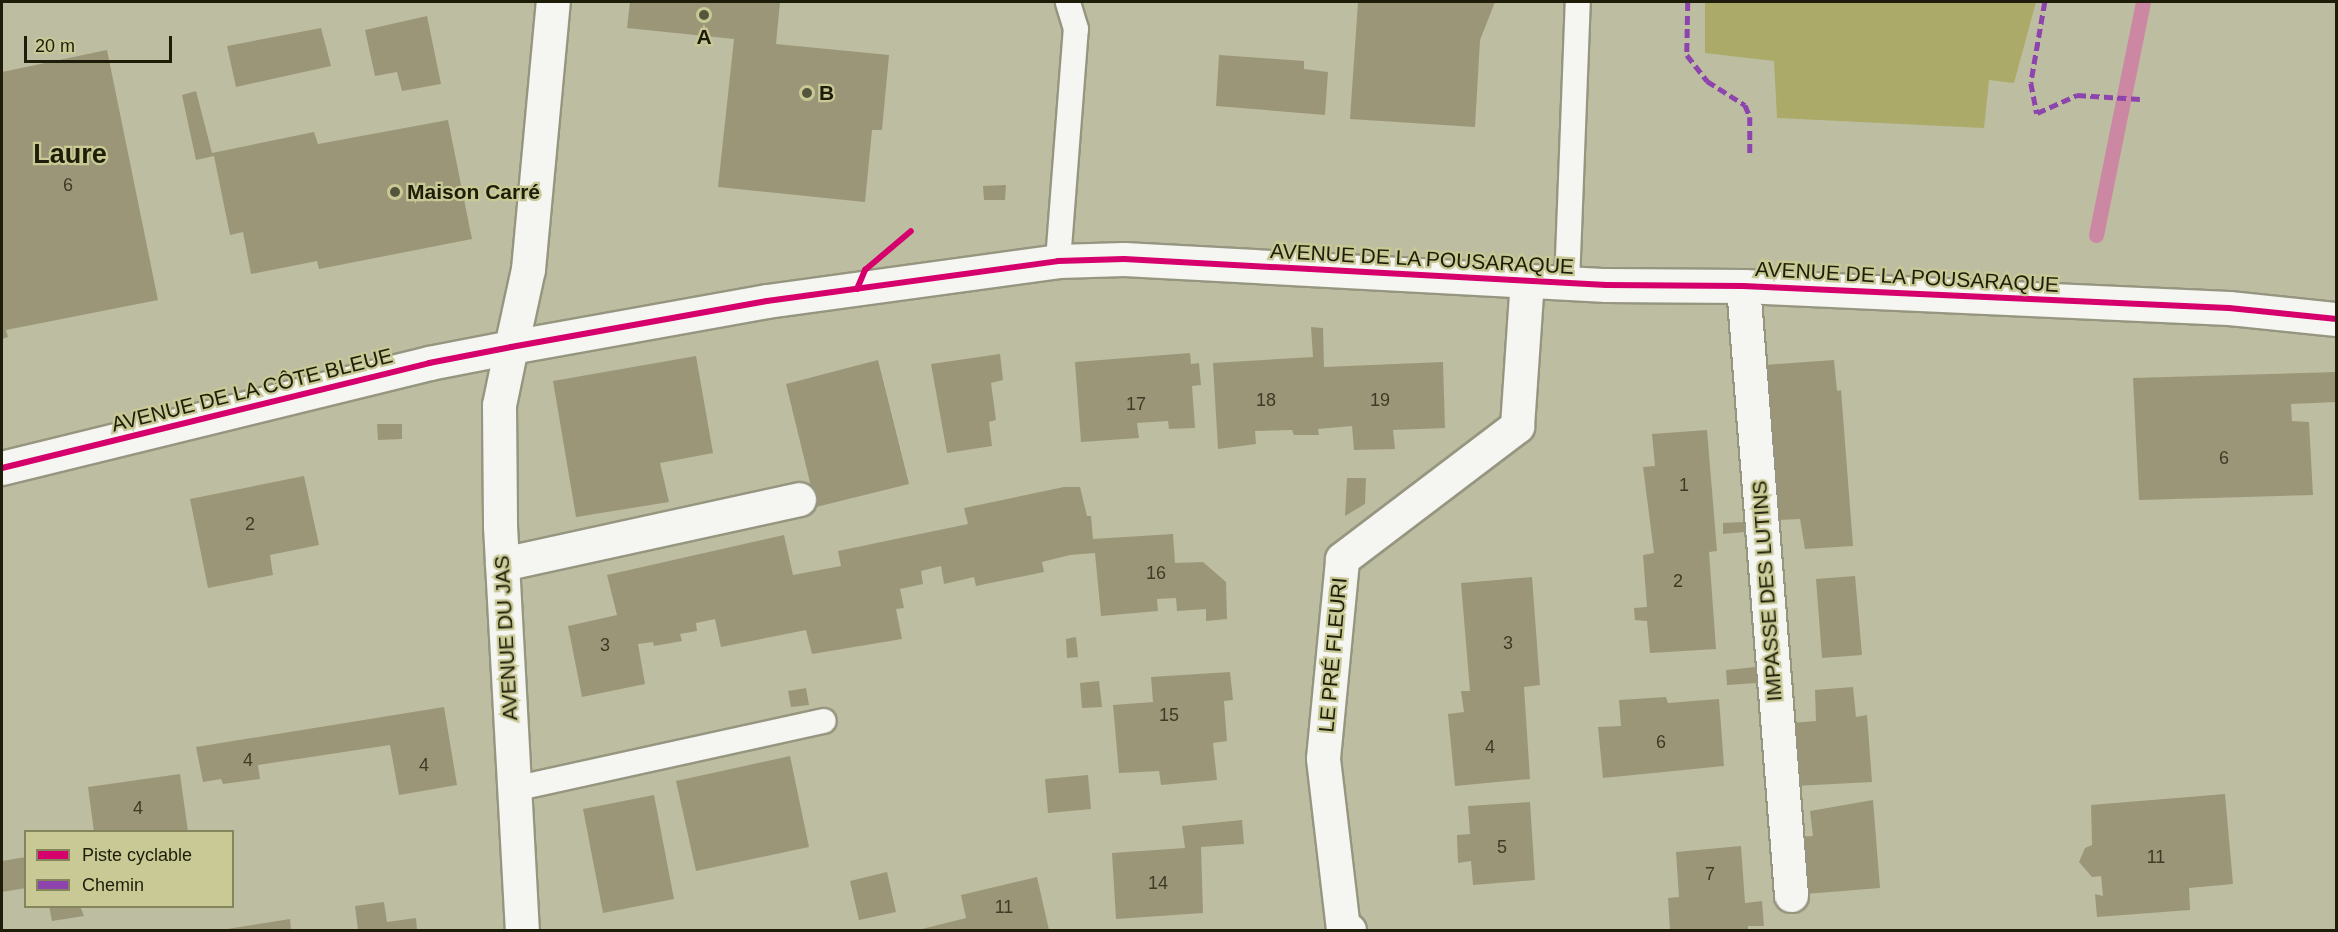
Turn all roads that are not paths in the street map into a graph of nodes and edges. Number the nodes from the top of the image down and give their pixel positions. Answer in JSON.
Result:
{"nodes":[{"id":1,"x":554,"y":2,"type":"edge"},
{"id":2,"x":1068,"y":2,"type":"edge"},
{"id":3,"x":1578,"y":2,"type":"edge"},
{"id":4,"x":1058,"y":261,"type":"junction"},
{"id":5,"x":1527,"y":281,"type":"junction"},
{"id":6,"x":1567,"y":283,"type":"junction"},
{"id":7,"x":1743,"y":286,"type":"junction"},
{"id":8,"x":2337,"y":319,"type":"edge"},
{"id":9,"x":511,"y":347,"type":"junction"},
{"id":10,"x":2,"y":468,"type":"edge"},
{"id":11,"x":799,"y":499,"type":"dead end"},
{"id":12,"x":502,"y":564,"type":"junction"},
{"id":13,"x":824,"y":721,"type":"dead end"},
{"id":14,"x":514,"y":789,"type":"junction"},
{"id":15,"x":1791,"y":895,"type":"dead end"},
{"id":16,"x":522,"y":930,"type":"edge"},
{"id":17,"x":1349,"y":930,"type":"edge"}],
"edges":[{"from":1,"to":9,"type":"street","name":"AVENUE DU JAS"},
{"from":2,"to":4,"type":"lane"},
{"from":3,"to":6,"type":"lane"},
{"from":4,"to":5,"type":"street","name":"AVENUE DE LA POUSARAQUE"},
{"from":4,"to":9,"type":"street","name":"AVENUE DE LA POUSARAQUE"},
{"from":5,"to":6,"type":"street","name":"AVENUE DE LA POUSARAQUE"},
{"from":5,"to":17,"type":"street","name":"LE PRÉ FLEURI"},
{"from":6,"to":7,"type":"street","name":"AVENUE DE LA POUSARAQUE"},
{"from":7,"to":8,"type":"street","name":"AVENUE DE LA POUSARAQUE"},
{"from":7,"to":15,"type":"street","name":"IMPASSE DES LUTINS"},
{"from":9,"to":10,"type":"street","name":"AVENUE DE LA CÔTE BLEUE"},
{"from":9,"to":12,"type":"street","name":"AVENUE DU JAS"},
{"from":11,"to":12,"type":"street"},
{"from":12,"to":14,"type":"street","name":"AVENUE DU JAS"},
{"from":13,"to":14,"type":"lane"},
{"from":14,"to":16,"type":"street","name":"AVENUE DU JAS"}]}
